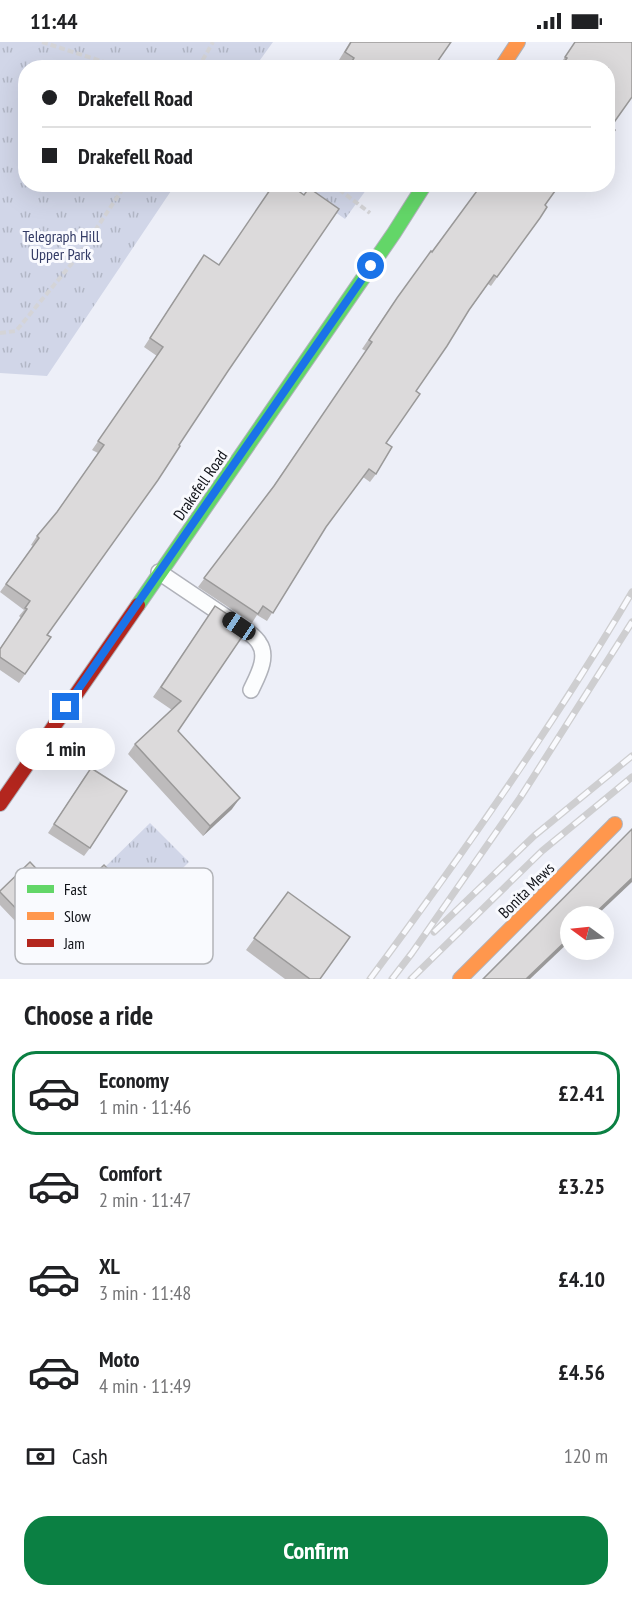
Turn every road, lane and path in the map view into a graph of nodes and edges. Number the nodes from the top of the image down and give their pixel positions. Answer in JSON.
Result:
{"nodes":[{"id":1,"x":42,"y":42,"type":"edge"},
{"id":2,"x":213,"y":42,"type":"edge"},
{"id":3,"x":518,"y":42,"type":"edge"},
{"id":4,"x":98,"y":60,"type":"edge"},
{"id":5,"x":203,"y":60,"type":"edge"},
{"id":6,"x":506,"y":60,"type":"edge"},
{"id":7,"x":121,"y":192,"type":"edge"},
{"id":8,"x":342,"y":192,"type":"edge"},
{"id":9,"x":420,"y":192,"type":"edge"},
{"id":10,"x":394,"y":233,"type":"junction"},
{"id":11,"x":0,"y":333,"type":"edge"},
{"id":12,"x":159,"y":572,"type":"junction"},
{"id":13,"x":251,"y":690,"type":"dead end"},
{"id":14,"x":0,"y":804,"type":"edge"},
{"id":15,"x":615,"y":824,"type":"dead end"},
{"id":16,"x":460,"y":979,"type":"edge"}],
"edges":[{"from":1,"to":4,"type":"path"},
{"from":2,"to":5,"type":"path"},
{"from":3,"to":6,"type":"main road"},
{"from":7,"to":11,"type":"path"},
{"from":8,"to":10,"type":"path"},
{"from":9,"to":10,"type":"main road","name":"Drakefell Road"},
{"from":10,"to":12,"type":"main road","name":"Drakefell Road"},
{"from":12,"to":13,"type":"lane"},
{"from":12,"to":14,"type":"main road","name":"Drakefell Road"},
{"from":15,"to":16,"type":"main road","name":"Bonita Mews"}]}
